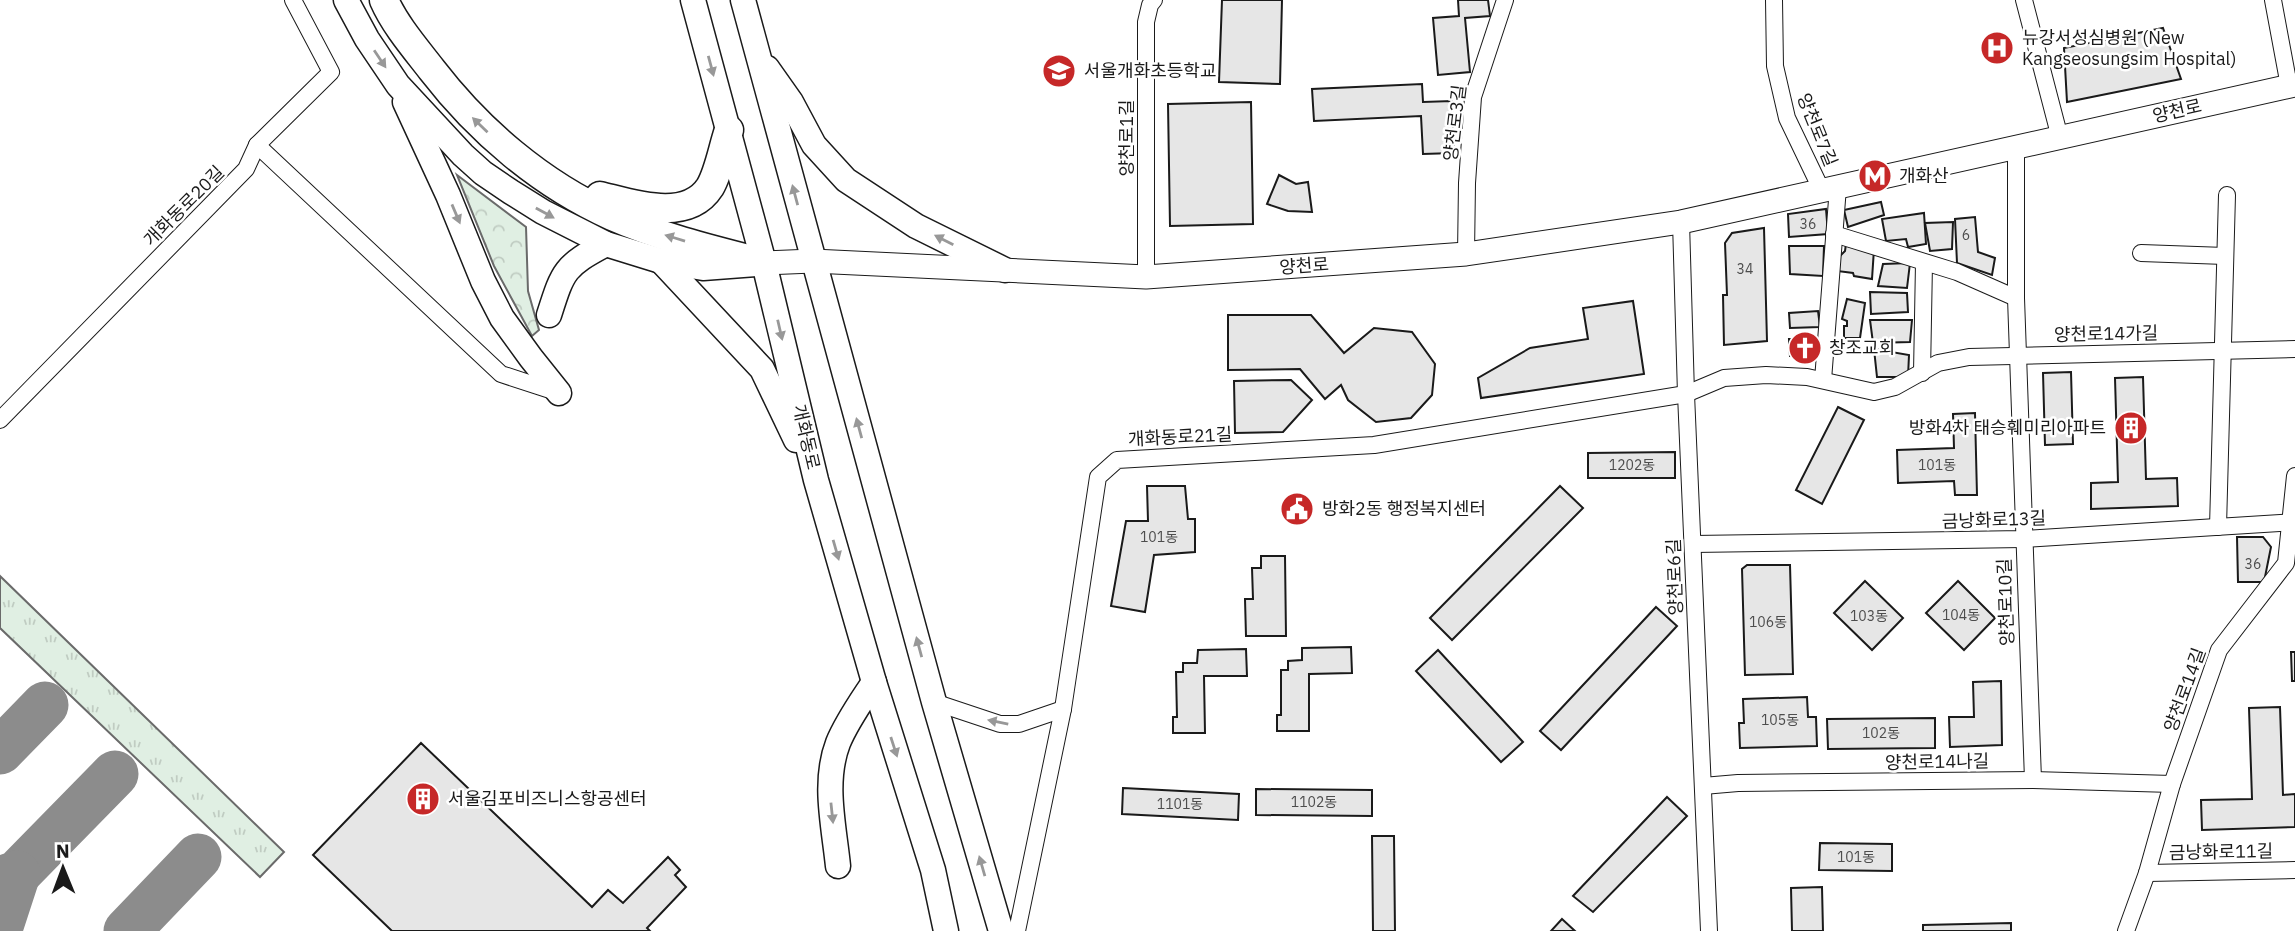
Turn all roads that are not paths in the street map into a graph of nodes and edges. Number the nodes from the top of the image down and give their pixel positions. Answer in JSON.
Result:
{"nodes":[{"id":1,"x":293,"y":0,"type":"edge"},
{"id":2,"x":346,"y":0,"type":"edge"},
{"id":3,"x":384,"y":0,"type":"edge"},
{"id":4,"x":693,"y":0,"type":"edge"},
{"id":5,"x":743,"y":0,"type":"edge"},
{"id":6,"x":1154,"y":0,"type":"edge"},
{"id":7,"x":1505,"y":0,"type":"edge"},
{"id":8,"x":1774,"y":0,"type":"edge"},
{"id":9,"x":2024,"y":0,"type":"edge"},
{"id":10,"x":2273,"y":0,"type":"edge"},
{"id":11,"x":757,"y":54,"type":"junction"},
{"id":12,"x":398,"y":85,"type":"junction"},
{"id":13,"x":2292,"y":85,"type":"edge"},
{"id":14,"x":729,"y":130,"type":"junction"},
{"id":15,"x":2060,"y":138,"type":"junction"},
{"id":16,"x":257,"y":145,"type":"junction"},
{"id":17,"x":2016,"y":148,"type":"junction"},
{"id":18,"x":551,"y":183,"type":"junction"},
{"id":19,"x":1830,"y":189,"type":"junction"},
{"id":20,"x":2227,"y":195,"type":"dead end"},
{"id":21,"x":1681,"y":222,"type":"junction"},
{"id":22,"x":1834,"y":234,"type":"junction"},
{"id":23,"x":606,"y":244,"type":"junction"},
{"id":24,"x":2141,"y":253,"type":"dead end"},
{"id":25,"x":1466,"y":254,"type":"junction"},
{"id":26,"x":2225,"y":256,"type":"junction"},
{"id":27,"x":661,"y":261,"type":"junction"},
{"id":28,"x":813,"y":261,"type":"junction"},
{"id":29,"x":764,"y":263,"type":"junction"},
{"id":30,"x":1924,"y":263,"type":"junction"},
{"id":31,"x":1005,"y":270,"type":"junction"},
{"id":32,"x":1146,"y":277,"type":"junction"},
{"id":33,"x":2016,"y":298,"type":"junction"},
{"id":34,"x":549,"y":315,"type":"dead end"},
{"id":35,"x":2295,"y":349,"type":"edge"},
{"id":36,"x":2223,"y":351,"type":"junction"},
{"id":37,"x":2018,"y":356,"type":"junction"},
{"id":38,"x":1922,"y":373,"type":"junction"},
{"id":39,"x":1823,"y":380,"type":"junction"},
{"id":40,"x":559,"y":393,"type":"joint"},
{"id":41,"x":1686,"y":394,"type":"junction"},
{"id":42,"x":0,"y":420,"type":"edge"},
{"id":43,"x":2295,"y":476,"type":"edge"},
{"id":44,"x":816,"y":480,"type":"junction"},
{"id":45,"x":2292,"y":522,"type":"edge"},
{"id":46,"x":2218,"y":527,"type":"junction"},
{"id":47,"x":2023,"y":539,"type":"junction"},
{"id":48,"x":1693,"y":544,"type":"junction"},
{"id":49,"x":874,"y":682,"type":"junction"},
{"id":50,"x":934,"y":702,"type":"junction"},
{"id":51,"x":1063,"y":709,"type":"junction"},
{"id":52,"x":2032,"y":779,"type":"junction"},
{"id":53,"x":2172,"y":784,"type":"junction"},
{"id":54,"x":1703,"y":786,"type":"junction"},
{"id":55,"x":838,"y":866,"type":"dead end"},
{"id":56,"x":933,"y":870,"type":"junction"},
{"id":57,"x":2295,"y":870,"type":"edge"},
{"id":58,"x":2147,"y":873,"type":"junction"},
{"id":59,"x":946,"y":931,"type":"edge"},
{"id":60,"x":956,"y":931,"type":"edge"},
{"id":61,"x":1002,"y":931,"type":"edge"},
{"id":62,"x":1017,"y":931,"type":"edge"},
{"id":63,"x":1709,"y":931,"type":"edge"},
{"id":64,"x":2126,"y":931,"type":"edge"}],
"edges":[{"from":1,"to":16,"type":"street","name":"개화동로20길"},
{"from":2,"to":12,"type":"main road","one_way":true},
{"from":18,"to":3,"type":"highway","one_way":true},
{"from":4,"to":14,"type":"main road","name":"개화동로","one_way":true},
{"from":5,"to":11,"type":"main road"},
{"from":6,"to":32,"type":"street","name":"양천로1길"},
{"from":7,"to":25,"type":"street","name":"양천로3길"},
{"from":8,"to":19,"type":"street","name":"양천로7길"},
{"from":9,"to":15,"type":"street"},
{"from":10,"to":13,"type":"street"},
{"from":28,"to":11,"type":"main road","one_way":true},
{"from":31,"to":11,"type":"main road","one_way":true},
{"from":12,"to":23,"type":"main road","one_way":true},
{"from":12,"to":40,"type":"main road","one_way":true},
{"from":13,"to":15,"type":"main road","name":"양천로"},
{"from":14,"to":18,"type":"highway"},
{"from":14,"to":29,"type":"main road","name":"개화동로"},
{"from":15,"to":17,"type":"main road","name":"양천로"},
{"from":16,"to":40,"type":"street"},
{"from":16,"to":42,"type":"street","name":"개화동로20길"},
{"from":17,"to":19,"type":"main road","name":"양천로"},
{"from":17,"to":33,"type":"street","name":"양천로10길"},
{"from":29,"to":18,"type":"highway","one_way":true},
{"from":19,"to":21,"type":"main road","name":"양천로"},
{"from":19,"to":22,"type":"street"},
{"from":20,"to":26,"type":"street"},
{"from":21,"to":25,"type":"main road","name":"양천로"},
{"from":21,"to":41,"type":"street","name":"양천로6길"},
{"from":22,"to":30,"type":"street"},
{"from":22,"to":39,"type":"street"},
{"from":23,"to":27,"type":"main road"},
{"from":23,"to":34,"type":"main road"},
{"from":24,"to":26,"type":"street"},
{"from":25,"to":32,"type":"main road","name":"양천로"},
{"from":26,"to":36,"type":"street"},
{"from":27,"to":29,"type":"main road"},
{"from":27,"to":44,"type":"main road"},
{"from":28,"to":29,"type":"main road","name":"양천로"},
{"from":28,"to":31,"type":"main road","name":"양천로"},
{"from":50,"to":28,"type":"main road","one_way":true},
{"from":29,"to":44,"type":"main road","name":"개화동로","one_way":true},
{"from":30,"to":33,"type":"street"},
{"from":30,"to":38,"type":"street"},
{"from":31,"to":32,"type":"main road","name":"양천로"},
{"from":33,"to":37,"type":"street","name":"양천로10길"},
{"from":35,"to":36,"type":"street","name":"양천로14가길"},
{"from":36,"to":37,"type":"street","name":"양천로14가길"},
{"from":36,"to":46,"type":"street"},
{"from":37,"to":38,"type":"street","name":"양천로14가길"},
{"from":37,"to":47,"type":"street","name":"양천로10길"},
{"from":38,"to":39,"type":"street","name":"양천로14가길"},
{"from":39,"to":41,"type":"street","name":"양천로14가길"},
{"from":41,"to":48,"type":"street","name":"양천로6길"},
{"from":41,"to":51,"type":"street","name":"개화동로21길"},
{"from":43,"to":45,"type":"street","name":"양천로14길"},
{"from":44,"to":49,"type":"main road","name":"개화동로","one_way":true},
{"from":45,"to":46,"type":"street","name":"금낭화로13길"},
{"from":45,"to":53,"type":"street","name":"양천로14길"},
{"from":46,"to":47,"type":"street","name":"금낭화로13길"},
{"from":47,"to":48,"type":"street","name":"금낭화로13길"},
{"from":47,"to":52,"type":"street","name":"양천로10길"},
{"from":48,"to":54,"type":"street","name":"양천로6길"},
{"from":49,"to":55,"type":"main road","one_way":true},
{"from":49,"to":56,"type":"main road","name":"개화동로","one_way":true},
{"from":51,"to":50,"type":"street","one_way":true},
{"from":61,"to":50,"type":"main road","one_way":true},
{"from":51,"to":62,"type":"street","name":"개화동로21길"},
{"from":52,"to":53,"type":"street","name":"양천로14나길"},
{"from":52,"to":54,"type":"street","name":"양천로14나길"},
{"from":53,"to":58,"type":"street","name":"양천로14길"},
{"from":54,"to":63,"type":"street","name":"양천로6길"},
{"from":56,"to":59,"type":"main road","name":"개화동로"},
{"from":56,"to":60,"type":"main road","name":"개화동로"},
{"from":57,"to":58,"type":"street","name":"금낭화로11길"},
{"from":58,"to":64,"type":"street","name":"양천로14길"}]}
